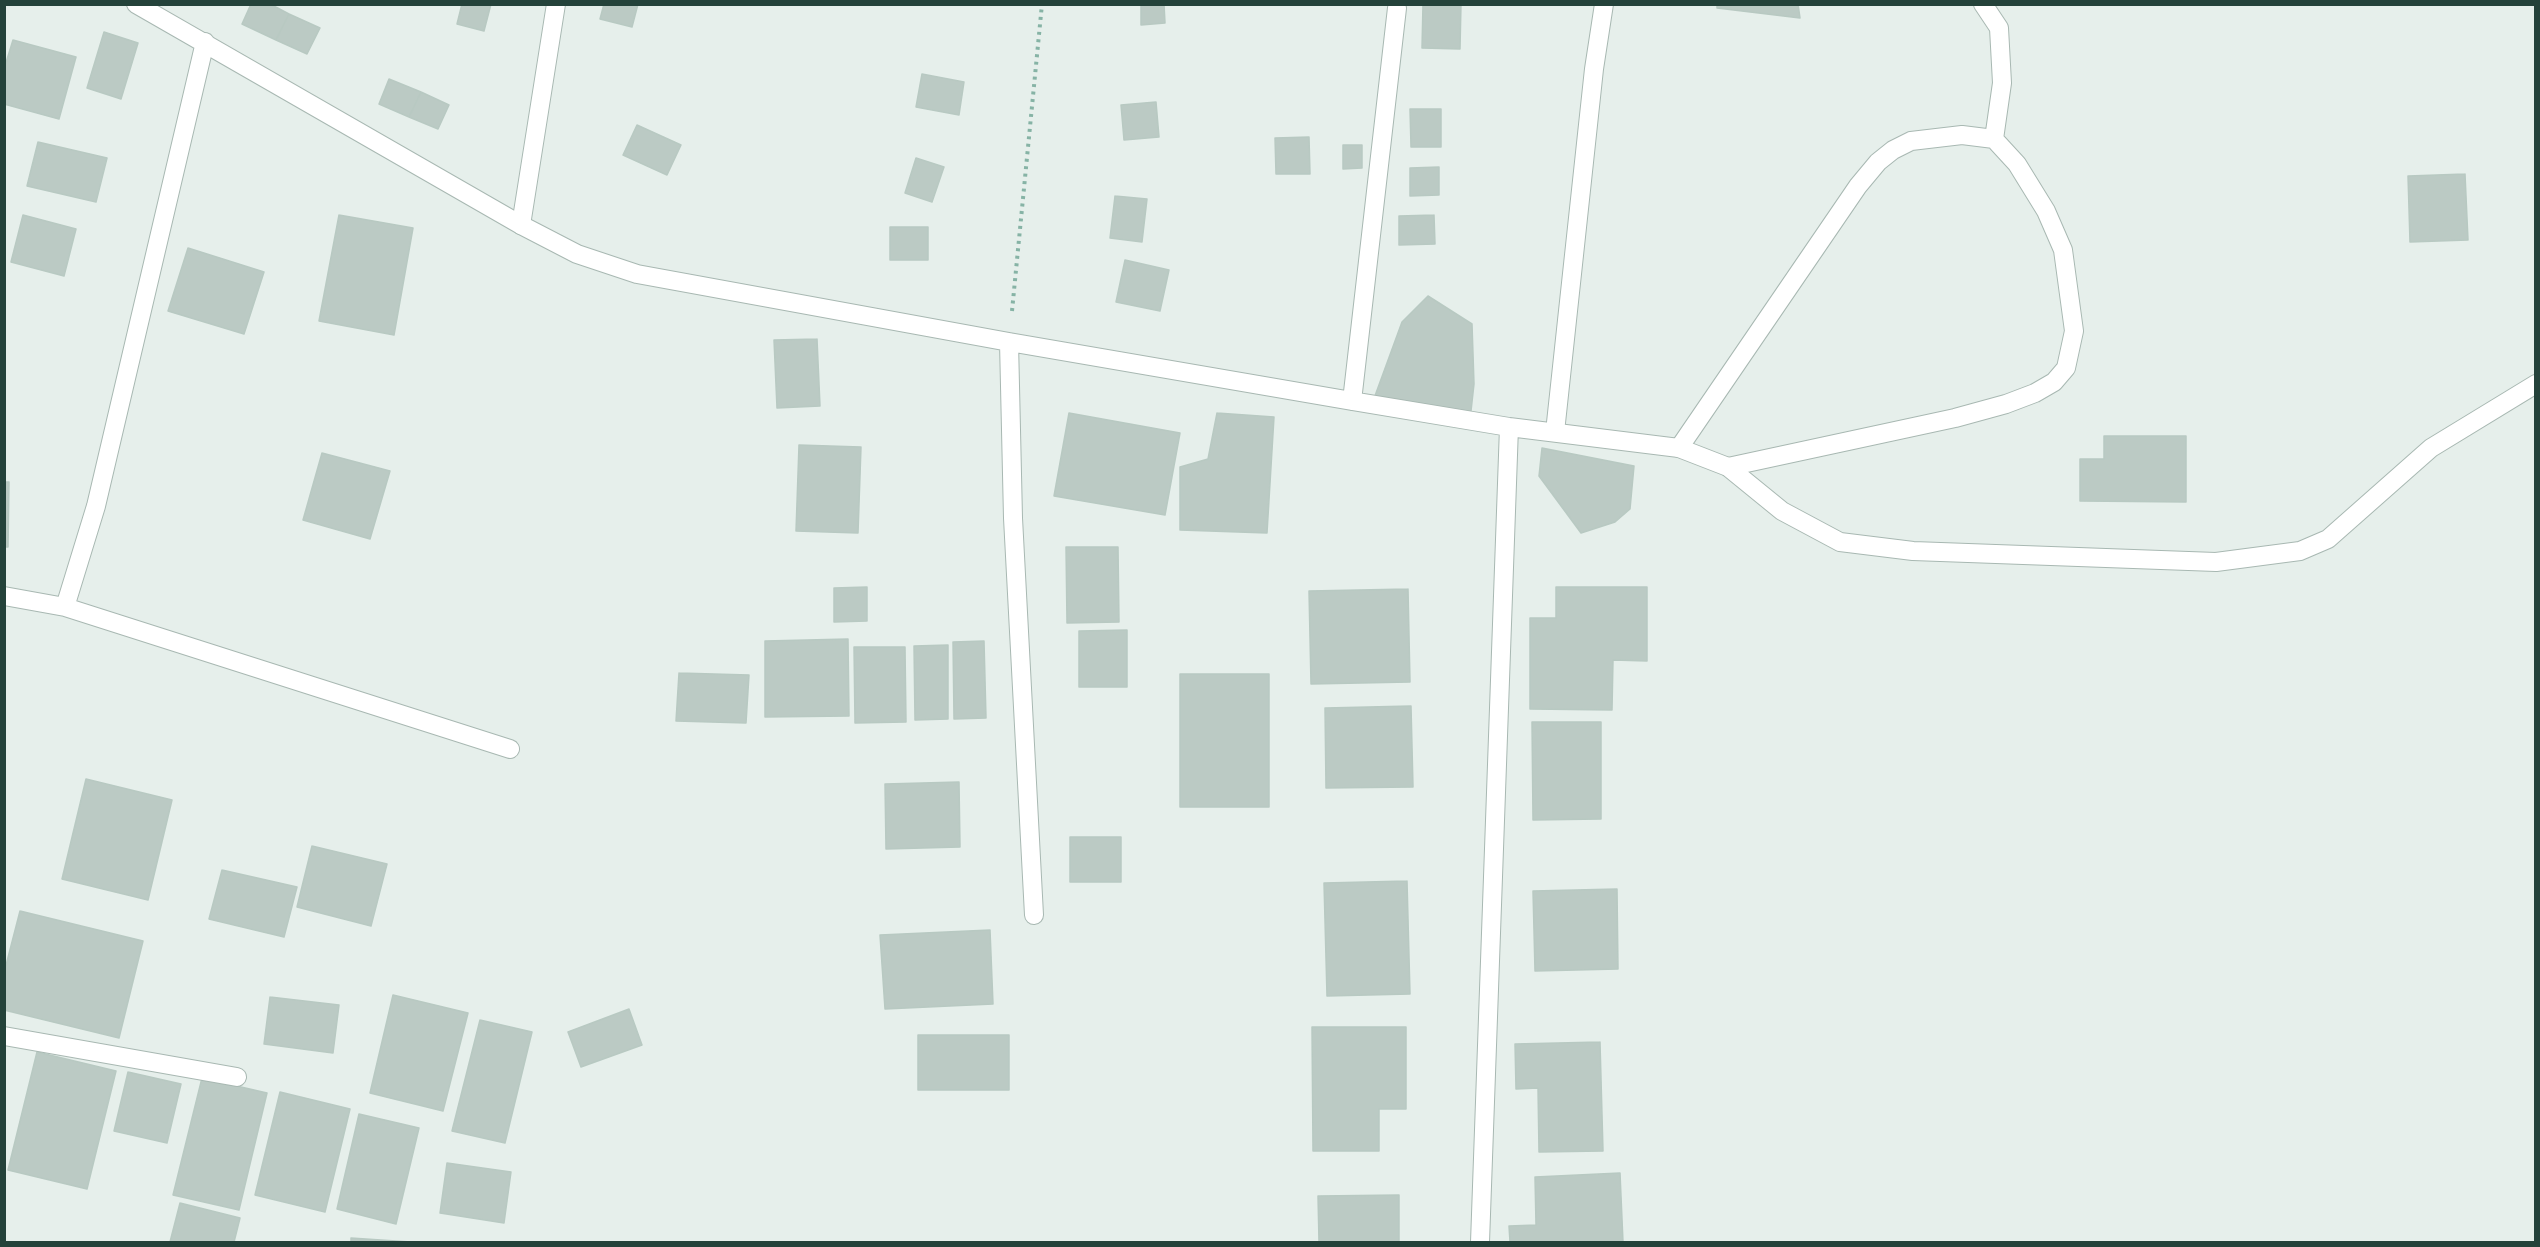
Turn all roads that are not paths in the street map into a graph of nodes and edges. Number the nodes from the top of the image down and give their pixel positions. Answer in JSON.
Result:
{"nodes":[{"id":1,"x":136,"y":4,"type":"edge"},
{"id":2,"x":556,"y":4,"type":"edge"},
{"id":3,"x":1605,"y":4,"type":"edge"},
{"id":4,"x":1983,"y":4,"type":"edge"},
{"id":5,"x":1397,"y":8,"type":"dead end"},
{"id":6,"x":205,"y":42,"type":"junction"},
{"id":7,"x":1994,"y":139,"type":"junction"},
{"id":8,"x":521,"y":225,"type":"junction"},
{"id":9,"x":1009,"y":342,"type":"junction"},
{"id":10,"x":2535,"y":384,"type":"edge"},
{"id":11,"x":1352,"y":401,"type":"junction"},
{"id":12,"x":1509,"y":427,"type":"junction"},
{"id":13,"x":1555,"y":432,"type":"junction"},
{"id":14,"x":1679,"y":448,"type":"junction"},
{"id":15,"x":1728,"y":467,"type":"junction"},
{"id":16,"x":4,"y":596,"type":"edge"},
{"id":17,"x":65,"y":607,"type":"junction"},
{"id":18,"x":510,"y":749,"type":"dead end"},
{"id":19,"x":1035,"y":915,"type":"dead end"},
{"id":20,"x":4,"y":1036,"type":"edge"},
{"id":21,"x":237,"y":1077,"type":"dead end"},
{"id":22,"x":1480,"y":1242,"type":"edge"}],
"edges":[{"from":1,"to":6,"type":"street"},
{"from":2,"to":8,"type":"street"},
{"from":3,"to":13,"type":"street"},
{"from":4,"to":7,"type":"street"},
{"from":5,"to":11,"type":"street"},
{"from":6,"to":8,"type":"street"},
{"from":6,"to":17,"type":"street"},
{"from":7,"to":14,"type":"street"},
{"from":7,"to":15,"type":"street"},
{"from":8,"to":9,"type":"street"},
{"from":9,"to":11,"type":"street"},
{"from":9,"to":19,"type":"street"},
{"from":10,"to":15,"type":"street"},
{"from":11,"to":12,"type":"street"},
{"from":12,"to":13,"type":"street"},
{"from":12,"to":22,"type":"street"},
{"from":13,"to":14,"type":"street"},
{"from":14,"to":15,"type":"street"},
{"from":16,"to":17,"type":"street"},
{"from":17,"to":18,"type":"street"},
{"from":20,"to":21,"type":"street"}]}
